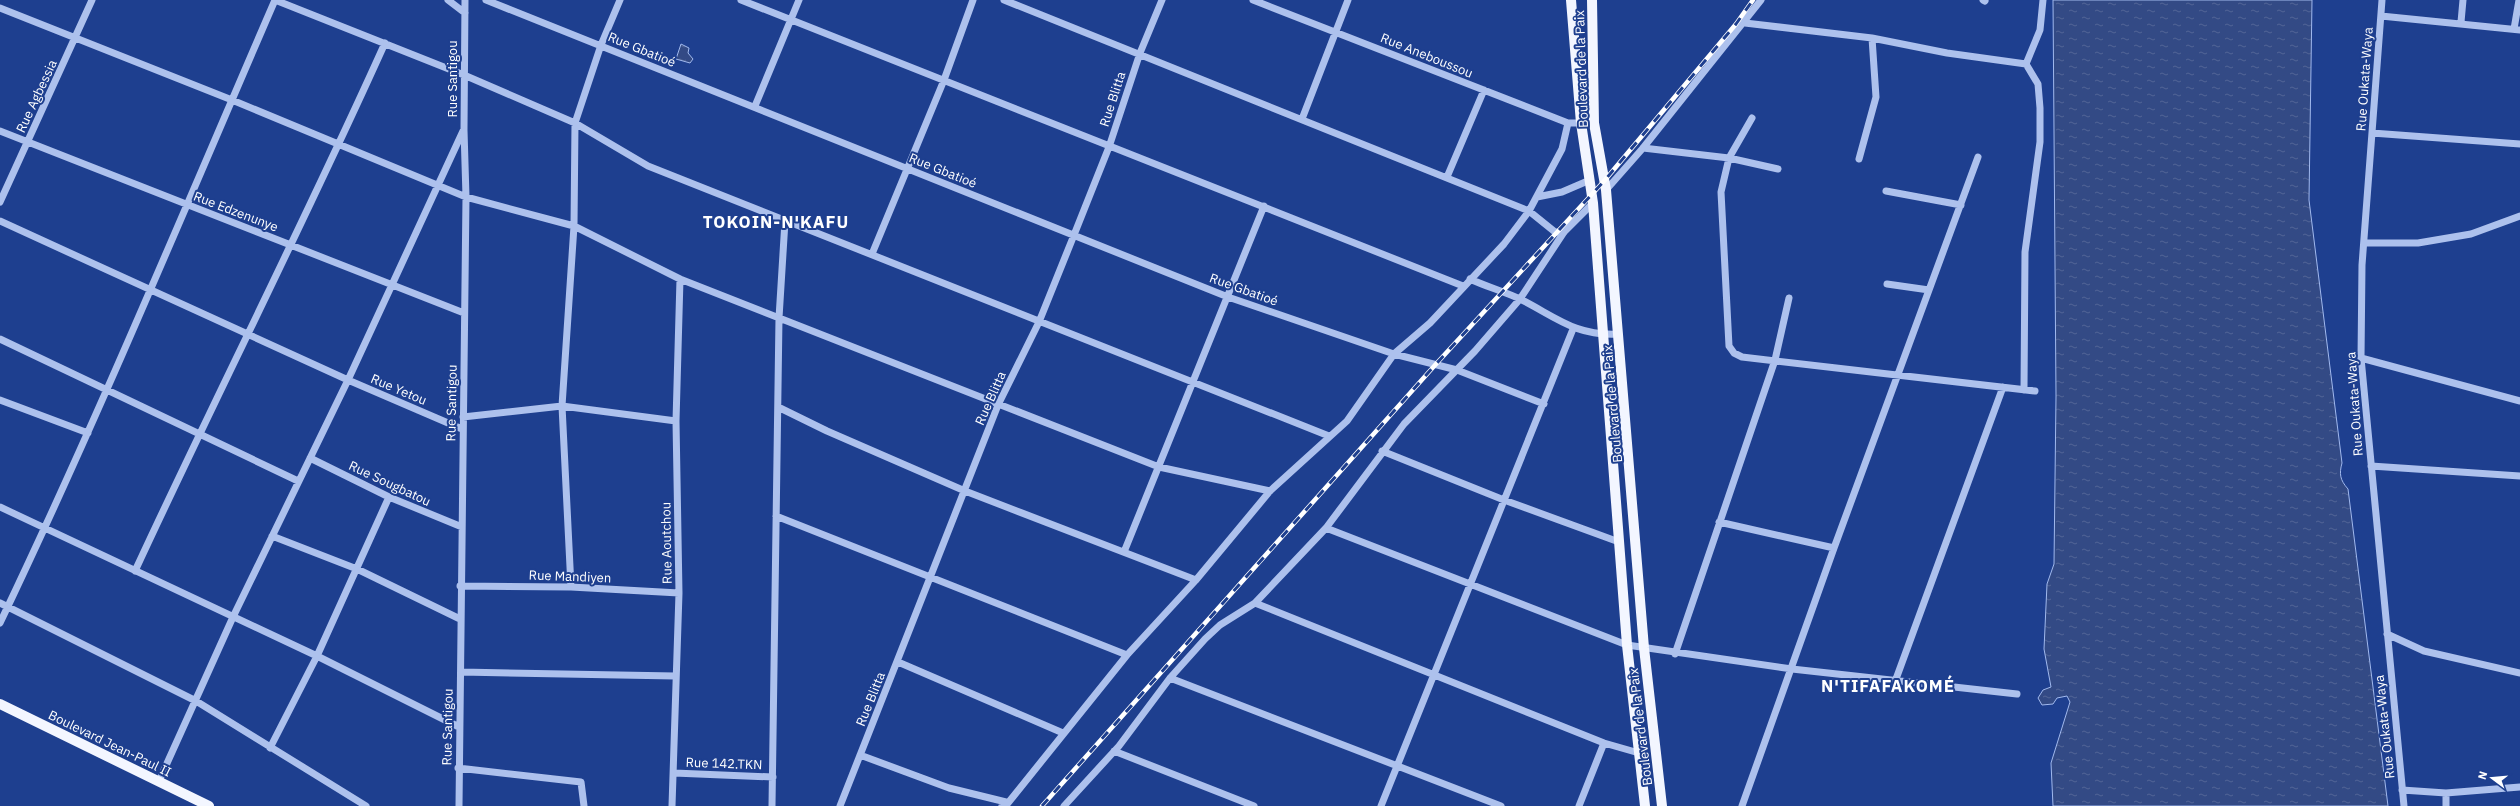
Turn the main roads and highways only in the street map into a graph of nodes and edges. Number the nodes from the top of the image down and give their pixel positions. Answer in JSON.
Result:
{"nodes":[{"id":1,"x":1571,"y":0,"type":"edge"},
{"id":2,"x":1592,"y":0,"type":"edge"},
{"id":3,"x":0,"y":704,"type":"edge"},
{"id":4,"x":0,"y":710,"type":"edge"},
{"id":5,"x":194,"y":806,"type":"edge"},
{"id":6,"x":208,"y":806,"type":"edge"},
{"id":7,"x":1645,"y":806,"type":"edge"},
{"id":8,"x":1662,"y":806,"type":"edge"}],
"edges":[{"from":1,"to":7,"type":"main road","name":"Boulevard de la Paix"},
{"from":2,"to":8,"type":"main road","name":"Boulevard de la Paix"},
{"from":3,"to":6,"type":"main road","name":"Boulevard Jean-Paul II"},
{"from":4,"to":5,"type":"main road","name":"Boulevard Jean-Paul II"}]}
